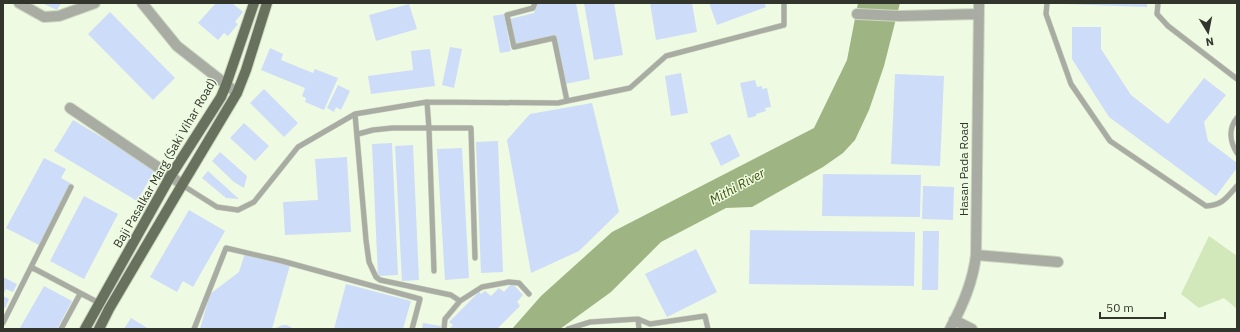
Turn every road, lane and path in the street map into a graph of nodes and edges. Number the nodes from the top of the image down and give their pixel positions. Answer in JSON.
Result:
{"nodes":[{"id":1,"x":19,"y":3,"type":"edge"},
{"id":2,"x":95,"y":3,"type":"edge"},
{"id":3,"x":142,"y":3,"type":"edge"},
{"id":4,"x":254,"y":3,"type":"edge"},
{"id":5,"x":267,"y":3,"type":"edge"},
{"id":6,"x":534,"y":3,"type":"edge"},
{"id":7,"x":784,"y":3,"type":"edge"},
{"id":8,"x":979,"y":3,"type":"edge"},
{"id":9,"x":1047,"y":3,"type":"edge"},
{"id":10,"x":1158,"y":3,"type":"edge"},
{"id":11,"x":857,"y":14,"type":"dead end"},
{"id":12,"x":979,"y":14,"type":"junction"},
{"id":13,"x":1237,"y":79,"type":"edge"},
{"id":14,"x":226,"y":85,"type":"junction"},
{"id":15,"x":237,"y":93,"type":"junction"},
{"id":16,"x":567,"y":101,"type":"junction"},
{"id":17,"x":427,"y":102,"type":"junction"},
{"id":18,"x":70,"y":108,"type":"dead end"},
{"id":19,"x":355,"y":114,"type":"junction"},
{"id":20,"x":1237,"y":118,"type":"edge"},
{"id":21,"x":429,"y":129,"type":"junction"},
{"id":22,"x":358,"y":134,"type":"junction"},
{"id":23,"x":1237,"y":153,"type":"edge"},
{"id":24,"x":171,"y":176,"type":"junction"},
{"id":25,"x":182,"y":185,"type":"junction"},
{"id":26,"x":1237,"y":186,"type":"edge"},
{"id":27,"x":71,"y":187,"type":"dead end"},
{"id":28,"x":976,"y":255,"type":"junction"},
{"id":29,"x":475,"y":258,"type":"dead end"},
{"id":30,"x":1058,"y":262,"type":"dead end"},
{"id":31,"x":31,"y":267,"type":"junction"},
{"id":32,"x":434,"y":271,"type":"dead end"},
{"id":33,"x":80,"y":294,"type":"junction"},
{"id":34,"x":529,"y":294,"type":"dead end"},
{"id":35,"x":460,"y":301,"type":"junction"},
{"id":36,"x":98,"y":303,"type":"junction"},
{"id":37,"x":109,"y":309,"type":"junction"},
{"id":38,"x":638,"y":319,"type":"junction"},
{"id":39,"x":590,"y":322,"type":"junction"},
{"id":40,"x":3,"y":323,"type":"edge"},
{"id":41,"x":952,"y":325,"type":"edge"},
{"id":42,"x":61,"y":329,"type":"edge"},
{"id":43,"x":85,"y":329,"type":"edge"},
{"id":44,"x":99,"y":329,"type":"edge"},
{"id":45,"x":194,"y":329,"type":"edge"},
{"id":46,"x":412,"y":329,"type":"edge"},
{"id":47,"x":444,"y":329,"type":"edge"},
{"id":48,"x":568,"y":329,"type":"edge"},
{"id":49,"x":591,"y":329,"type":"edge"},
{"id":50,"x":639,"y":329,"type":"edge"},
{"id":51,"x":708,"y":329,"type":"edge"},
{"id":52,"x":972,"y":329,"type":"edge"}],
"edges":[{"from":1,"to":2,"type":"street"},
{"from":3,"to":14,"type":"street"},
{"from":4,"to":14,"type":"main road","name":"Baji Pasalkar Marg (Saki Vihar Road)"},
{"from":5,"to":15,"type":"main road"},
{"from":6,"to":16,"type":"lane"},
{"from":7,"to":16,"type":"lane"},
{"from":8,"to":12,"type":"street","name":"Hasan Pada Road"},
{"from":9,"to":26,"type":"lane"},
{"from":10,"to":13,"type":"lane"},
{"from":11,"to":12,"type":"street"},
{"from":12,"to":28,"type":"street","name":"Hasan Pada Road"},
{"from":14,"to":15,"type":"street"},
{"from":14,"to":24,"type":"main road","name":"Baji Pasalkar Marg (Saki Vihar Road)"},
{"from":15,"to":25,"type":"main road"},
{"from":16,"to":17,"type":"lane"},
{"from":17,"to":19,"type":"lane"},
{"from":17,"to":21,"type":"lane"},
{"from":18,"to":24,"type":"street"},
{"from":19,"to":22,"type":"lane"},
{"from":19,"to":25,"type":"lane"},
{"from":20,"to":23,"type":"lane"},
{"from":21,"to":22,"type":"lane"},
{"from":21,"to":29,"type":"lane"},
{"from":21,"to":32,"type":"lane"},
{"from":22,"to":35,"type":"lane"},
{"from":24,"to":25,"type":"street"},
{"from":24,"to":36,"type":"main road","name":"Baji Pasalkar Marg (Saki Vihar Road)"},
{"from":25,"to":37,"type":"main road"},
{"from":27,"to":31,"type":"lane"},
{"from":28,"to":30,"type":"street"},
{"from":28,"to":41,"type":"street","name":"Hasan Pada Road"},
{"from":31,"to":33,"type":"lane"},
{"from":31,"to":40,"type":"lane"},
{"from":33,"to":36,"type":"lane"},
{"from":33,"to":42,"type":"lane"},
{"from":34,"to":35,"type":"lane"},
{"from":35,"to":47,"type":"lane"},
{"from":36,"to":37,"type":"lane"},
{"from":36,"to":43,"type":"main road","name":"Baji Pasalkar Marg (Saki Vihar Road)"},
{"from":37,"to":44,"type":"main road"},
{"from":38,"to":39,"type":"lane"},
{"from":38,"to":50,"type":"lane"},
{"from":38,"to":51,"type":"lane"},
{"from":39,"to":48,"type":"lane"},
{"from":39,"to":49,"type":"lane"},
{"from":41,"to":52,"type":"street"},
{"from":45,"to":46,"type":"lane"}]}
